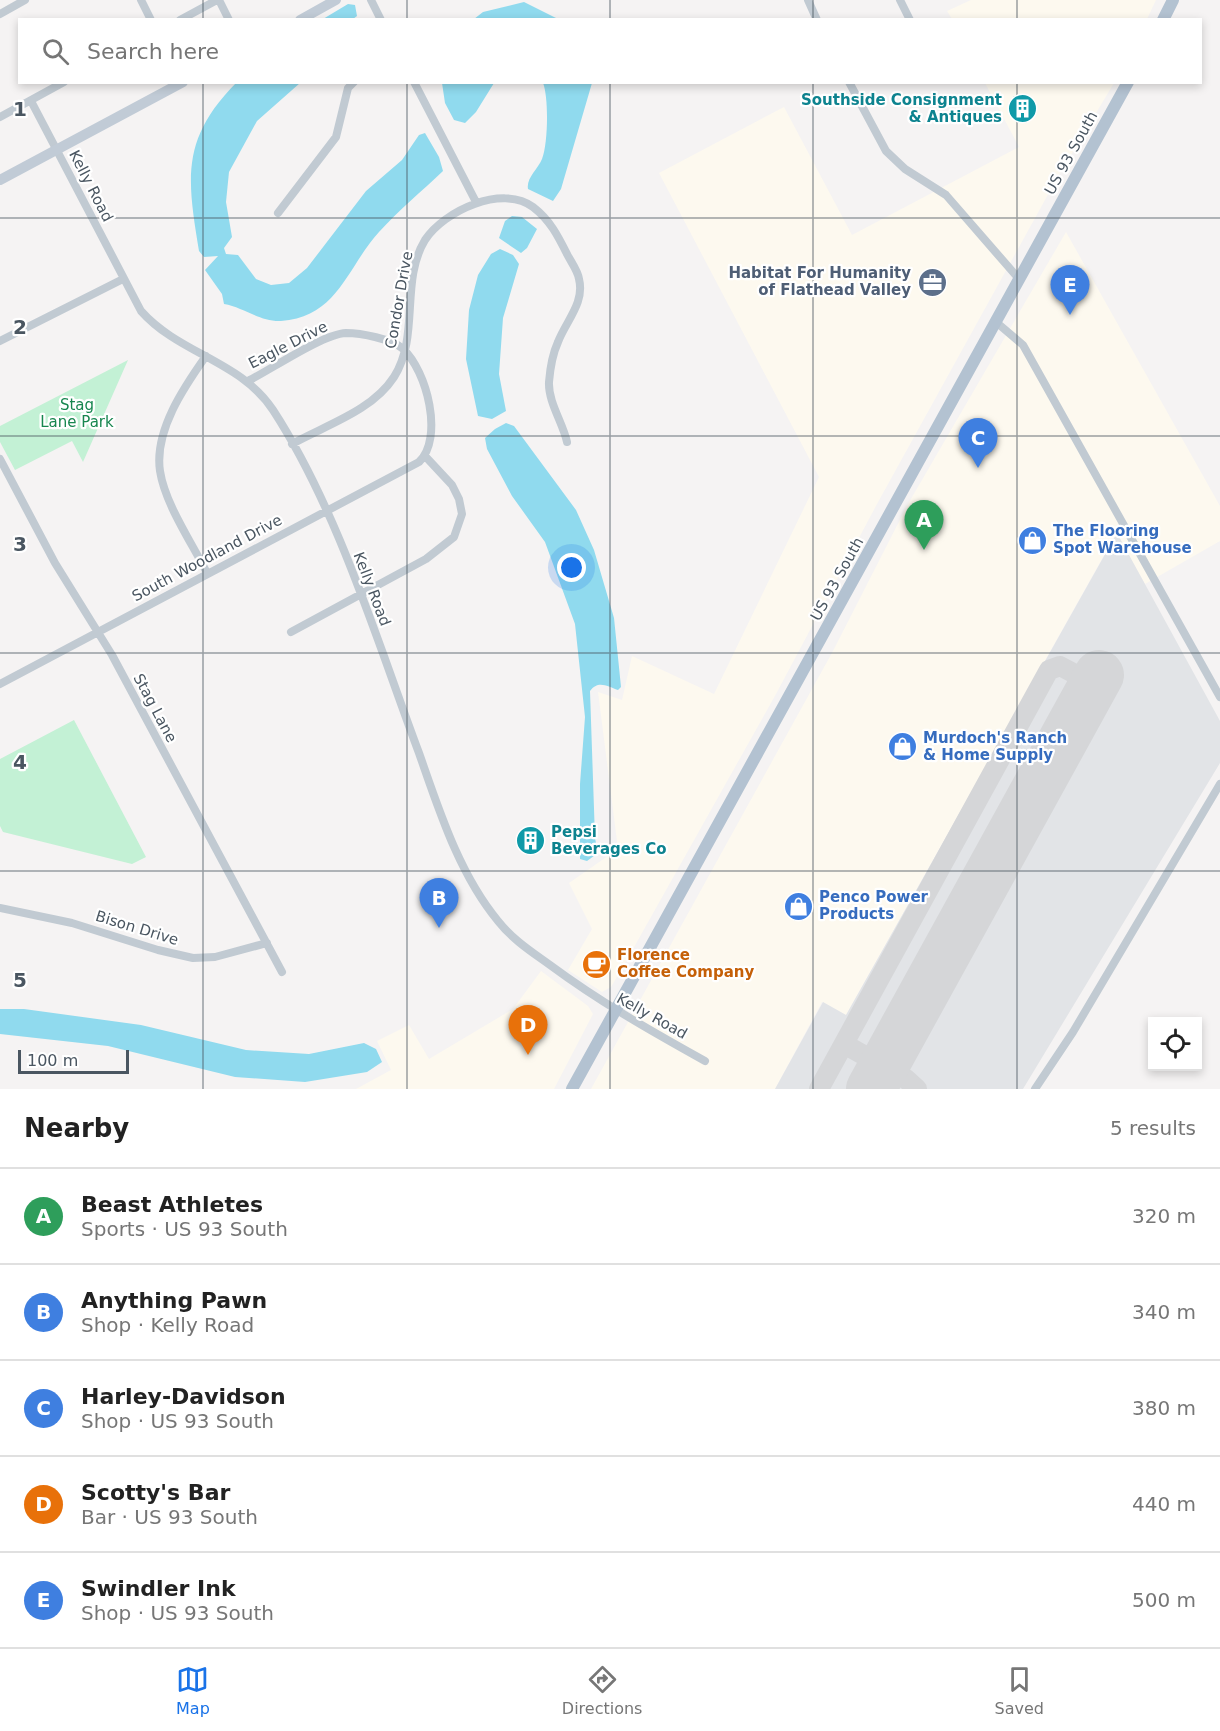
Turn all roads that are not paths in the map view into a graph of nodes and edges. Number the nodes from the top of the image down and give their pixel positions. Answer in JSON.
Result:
{"nodes":[{"id":1,"x":25,"y":0,"type":"edge"},
{"id":2,"x":141,"y":0,"type":"edge"},
{"id":3,"x":218,"y":0,"type":"edge"},
{"id":4,"x":336,"y":0,"type":"edge"},
{"id":5,"x":371,"y":0,"type":"edge"},
{"id":6,"x":808,"y":0,"type":"edge"},
{"id":7,"x":900,"y":0,"type":"edge"},
{"id":8,"x":1173,"y":0,"type":"edge"},
{"id":9,"x":0,"y":14,"type":"edge"},
{"id":10,"x":150,"y":18,"type":"edge"},
{"id":11,"x":184,"y":18,"type":"edge"},
{"id":12,"x":228,"y":18,"type":"edge"},
{"id":13,"x":304,"y":18,"type":"edge"},
{"id":14,"x":380,"y":18,"type":"edge"},
{"id":15,"x":817,"y":18,"type":"edge"},
{"id":16,"x":909,"y":18,"type":"edge"},
{"id":17,"x":1163,"y":18,"type":"edge"},
{"id":18,"x":61,"y":84,"type":"edge"},
{"id":19,"x":179,"y":84,"type":"edge"},
{"id":20,"x":352,"y":84,"type":"edge"},
{"id":21,"x":415,"y":84,"type":"edge"},
{"id":22,"x":850,"y":84,"type":"edge"},
{"id":23,"x":1127,"y":84,"type":"edge"},
{"id":24,"x":31,"y":101,"type":"junction"},
{"id":25,"x":0,"y":117,"type":"edge"},
{"id":26,"x":58,"y":149,"type":"junction"},
{"id":27,"x":0,"y":180,"type":"edge"},
{"id":28,"x":476,"y":202,"type":"junction"},
{"id":29,"x":278,"y":213,"type":"dead end"},
{"id":30,"x":123,"y":279,"type":"junction"},
{"id":31,"x":1019,"y":279,"type":"junction"},
{"id":32,"x":996,"y":322,"type":"junction"},
{"id":33,"x":0,"y":341,"type":"edge"},
{"id":34,"x":405,"y":351,"type":"junction"},
{"id":35,"x":206,"y":356,"type":"junction"},
{"id":36,"x":248,"y":381,"type":"junction"},
{"id":37,"x":567,"y":442,"type":"dead end"},
{"id":38,"x":292,"y":444,"type":"junction"},
{"id":39,"x":425,"y":456,"type":"junction"},
{"id":40,"x":0,"y":459,"type":"edge"},
{"id":41,"x":325,"y":511,"type":"junction"},
{"id":42,"x":207,"y":573,"type":"junction"},
{"id":43,"x":360,"y":594,"type":"junction"},
{"id":44,"x":98,"y":632,"type":"junction"},
{"id":45,"x":291,"y":632,"type":"dead end"},
{"id":46,"x":0,"y":684,"type":"edge"},
{"id":47,"x":1220,"y":697,"type":"edge"},
{"id":48,"x":1220,"y":784,"type":"edge"},
{"id":49,"x":0,"y":908,"type":"edge"},
{"id":50,"x":267,"y":943,"type":"junction"},
{"id":51,"x":282,"y":972,"type":"dead end"},
{"id":52,"x":615,"y":1011,"type":"junction"},
{"id":53,"x":705,"y":1061,"type":"dead end"},
{"id":54,"x":572,"y":1089,"type":"edge"},
{"id":55,"x":1035,"y":1089,"type":"edge"}],
"edges":[{"from":1,"to":9,"type":"street"},
{"from":2,"to":10,"type":"street"},
{"from":3,"to":11,"type":"street"},
{"from":3,"to":12,"type":"street"},
{"from":4,"to":13,"type":"main road"},
{"from":5,"to":14,"type":"street"},
{"from":6,"to":15,"type":"street"},
{"from":7,"to":16,"type":"street"},
{"from":8,"to":17,"type":"main road"},
{"from":18,"to":24,"type":"street"},
{"from":19,"to":26,"type":"main road"},
{"from":20,"to":29,"type":"street"},
{"from":21,"to":28,"type":"street"},
{"from":22,"to":31,"type":"street"},
{"from":23,"to":31,"type":"main road","name":"US 93 South"},
{"from":24,"to":25,"type":"street"},
{"from":24,"to":26,"type":"street","name":"Kelly Road"},
{"from":26,"to":27,"type":"main road"},
{"from":26,"to":30,"type":"street","name":"Kelly Road"},
{"from":28,"to":34,"type":"street","name":"Condor Drive"},
{"from":28,"to":37,"type":"street"},
{"from":30,"to":33,"type":"street"},
{"from":30,"to":35,"type":"street","name":"Kelly Road"},
{"from":31,"to":32,"type":"main road","name":"US 93 South"},
{"from":32,"to":47,"type":"street"},
{"from":32,"to":52,"type":"main road","name":"US 93 South"},
{"from":34,"to":36,"type":"street","name":"Eagle Drive"},
{"from":34,"to":38,"type":"street","name":"Condor Drive"},
{"from":34,"to":39,"type":"street"},
{"from":35,"to":36,"type":"street","name":"Kelly Road"},
{"from":35,"to":42,"type":"street"},
{"from":36,"to":38,"type":"street","name":"Kelly Road"},
{"from":38,"to":41,"type":"street","name":"Kelly Road"},
{"from":39,"to":41,"type":"street","name":"South Woodland Drive"},
{"from":39,"to":43,"type":"street"},
{"from":40,"to":44,"type":"street","name":"Stag Lane"},
{"from":41,"to":42,"type":"street","name":"South Woodland Drive"},
{"from":41,"to":43,"type":"street","name":"Kelly Road"},
{"from":42,"to":44,"type":"street","name":"South Woodland Drive"},
{"from":43,"to":45,"type":"street"},
{"from":43,"to":52,"type":"street","name":"Kelly Road"},
{"from":44,"to":46,"type":"street","name":"South Woodland Drive"},
{"from":44,"to":50,"type":"street","name":"Stag Lane"},
{"from":48,"to":55,"type":"street"},
{"from":49,"to":50,"type":"street","name":"Bison Drive"},
{"from":50,"to":51,"type":"street","name":"Stag Lane"},
{"from":52,"to":53,"type":"street","name":"Kelly Road"},
{"from":52,"to":54,"type":"main road","name":"US 93 South"}]}
